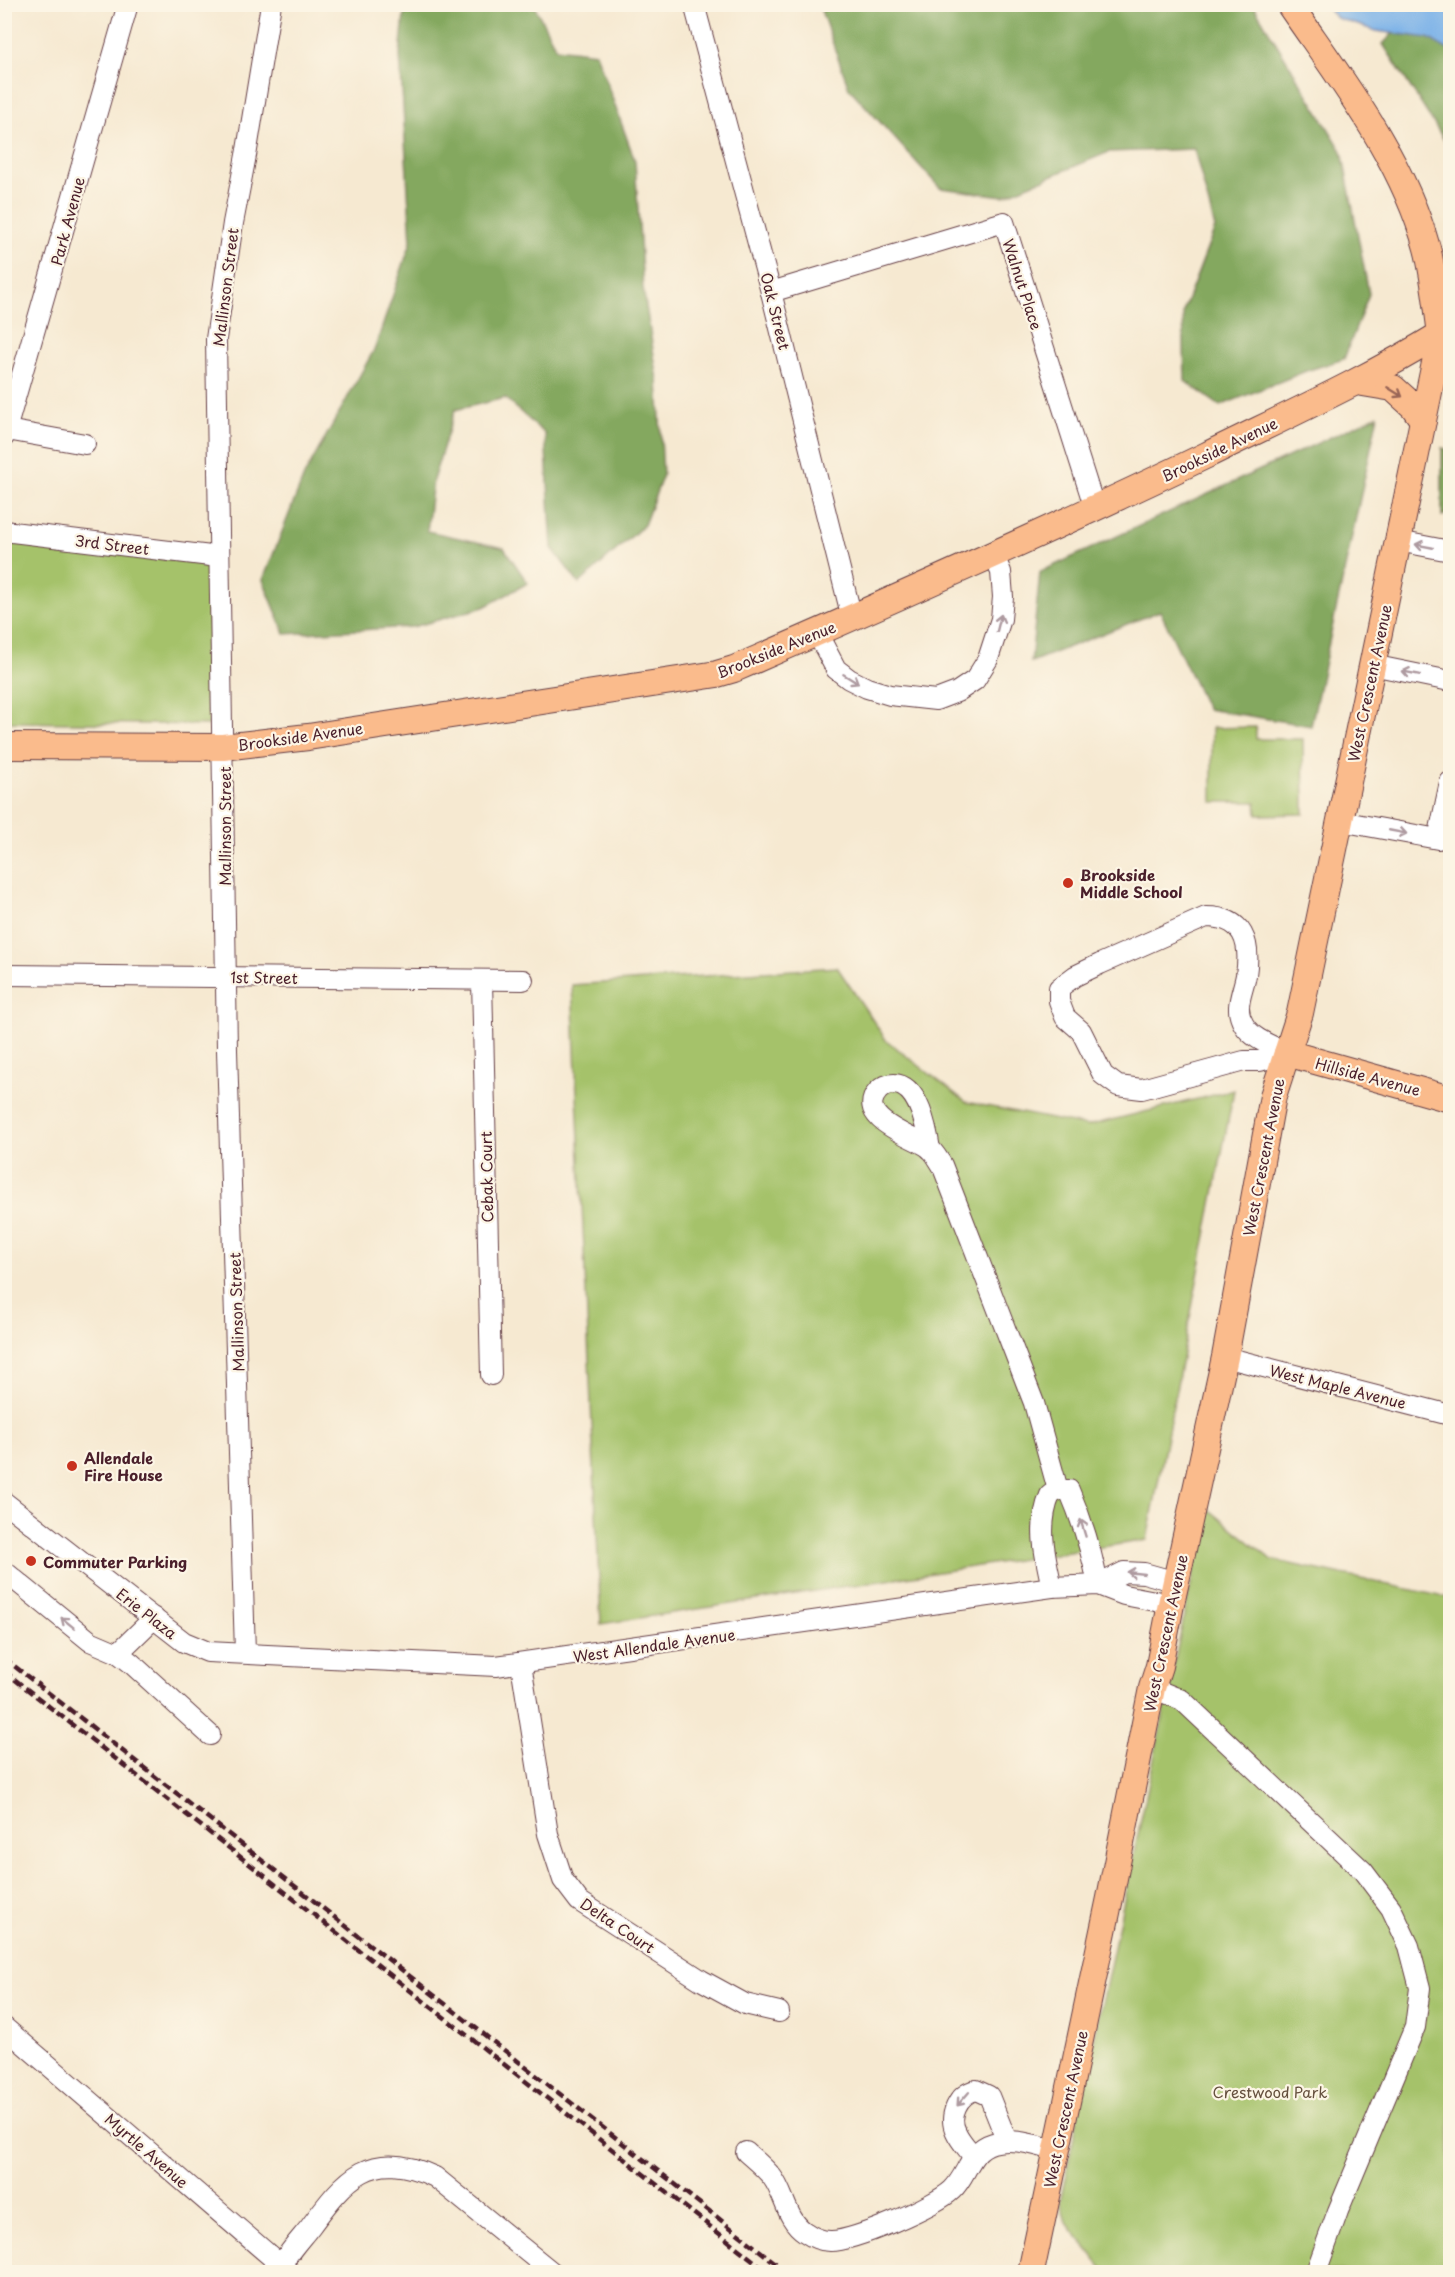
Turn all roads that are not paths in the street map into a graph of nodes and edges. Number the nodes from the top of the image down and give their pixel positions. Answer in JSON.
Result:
{"nodes":[{"id":1,"x":128,"y":4,"type":"edge"},
{"id":2,"x":271,"y":4,"type":"edge"},
{"id":3,"x":694,"y":4,"type":"edge"},
{"id":4,"x":1288,"y":4,"type":"edge"},
{"id":5,"x":771,"y":292,"type":"junction"},
{"id":6,"x":1446,"y":332,"type":"edge"},
{"id":7,"x":1357,"y":382,"type":"junction"},
{"id":8,"x":1423,"y":420,"type":"junction"},
{"id":9,"x":6,"y":434,"type":"edge"},
{"id":10,"x":85,"y":444,"type":"dead end"},
{"id":11,"x":1095,"y":508,"type":"junction"},
{"id":12,"x":4,"y":531,"type":"edge"},
{"id":13,"x":1398,"y":541,"type":"junction"},
{"id":14,"x":1450,"y":551,"type":"edge"},
{"id":15,"x":993,"y":554,"type":"junction"},
{"id":16,"x":219,"y":557,"type":"junction"},
{"id":17,"x":852,"y":618,"type":"junction"},
{"id":18,"x":817,"y":633,"type":"junction"},
{"id":19,"x":1372,"y":665,"type":"junction"},
{"id":20,"x":1450,"y":681,"type":"edge"},
{"id":21,"x":4,"y":746,"type":"edge"},
{"id":22,"x":223,"y":747,"type":"junction"},
{"id":23,"x":1450,"y":782,"type":"edge"},
{"id":24,"x":1340,"y":821,"type":"junction"},
{"id":25,"x":4,"y":975,"type":"edge"},
{"id":26,"x":226,"y":976,"type":"junction"},
{"id":27,"x":482,"y":980,"type":"junction"},
{"id":28,"x":523,"y":980,"type":"dead end"},
{"id":29,"x":1287,"y":1053,"type":"junction"},
{"id":30,"x":1450,"y":1099,"type":"edge"},
{"id":31,"x":930,"y":1149,"type":"dead end"},
{"id":32,"x":1226,"y":1357,"type":"junction"},
{"id":33,"x":491,"y":1375,"type":"dead end"},
{"id":34,"x":1450,"y":1415,"type":"edge"},
{"id":35,"x":1058,"y":1490,"type":"junction"},
{"id":36,"x":4,"y":1502,"type":"edge"},
{"id":37,"x":4,"y":1571,"type":"edge"},
{"id":38,"x":1098,"y":1585,"type":"junction"},
{"id":39,"x":1052,"y":1587,"type":"junction"},
{"id":40,"x":1173,"y":1593,"type":"junction"},
{"id":41,"x":154,"y":1618,"type":"junction"},
{"id":42,"x":208,"y":1652,"type":"joint"},
{"id":43,"x":118,"y":1653,"type":"junction"},
{"id":44,"x":245,"y":1653,"type":"junction"},
{"id":45,"x":521,"y":1664,"type":"junction"},
{"id":46,"x":1152,"y":1688,"type":"junction"},
{"id":47,"x":210,"y":1735,"type":"dead end"},
{"id":48,"x":779,"y":2012,"type":"dead end"},
{"id":49,"x":4,"y":2027,"type":"edge"},
{"id":50,"x":1007,"y":2141,"type":"junction"},
{"id":51,"x":1056,"y":2150,"type":"junction"},
{"id":52,"x":747,"y":2151,"type":"dead end"},
{"id":53,"x":973,"y":2156,"type":"junction"},
{"id":54,"x":283,"y":2270,"type":"edge"},
{"id":55,"x":552,"y":2272,"type":"edge"},
{"id":56,"x":1031,"y":2272,"type":"edge"},
{"id":57,"x":1316,"y":2272,"type":"edge"}],
"edges":[{"from":1,"to":9,"type":"street","name":"Park Avenue"},
{"from":2,"to":16,"type":"street","name":"Mallinson Street"},
{"from":3,"to":5,"type":"street","name":"Oak Street"},
{"from":4,"to":6,"type":"main road","name":"West Crescent Avenue"},
{"from":5,"to":11,"type":"street","name":"Walnut Place"},
{"from":5,"to":17,"type":"street","name":"Oak Street"},
{"from":6,"to":7,"type":"main road","name":"Brookside Avenue"},
{"from":6,"to":8,"type":"main road","name":"West Crescent Avenue"},
{"from":7,"to":8,"type":"main road","one_way":true},
{"from":7,"to":11,"type":"main road","name":"Brookside Avenue"},
{"from":8,"to":13,"type":"main road","name":"West Crescent Avenue"},
{"from":9,"to":10,"type":"street"},
{"from":11,"to":15,"type":"main road","name":"Brookside Avenue"},
{"from":12,"to":16,"type":"street","name":"3rd Street"},
{"from":14,"to":13,"type":"street","one_way":true},
{"from":13,"to":19,"type":"main road","name":"West Crescent Avenue"},
{"from":15,"to":17,"type":"main road","name":"Brookside Avenue"},
{"from":18,"to":15,"type":"street","one_way":true},
{"from":16,"to":22,"type":"street","name":"Mallinson Street"},
{"from":17,"to":18,"type":"main road","name":"Brookside Avenue"},
{"from":18,"to":22,"type":"main road","name":"Brookside Avenue"},
{"from":20,"to":19,"type":"street","one_way":true},
{"from":19,"to":24,"type":"main road","name":"West Crescent Avenue"},
{"from":21,"to":22,"type":"main road","name":"Brookside Avenue"},
{"from":22,"to":26,"type":"street","name":"Mallinson Street"},
{"from":24,"to":23,"type":"street","one_way":true},
{"from":24,"to":29,"type":"main road","name":"West Crescent Avenue"},
{"from":25,"to":26,"type":"street","name":"1st Street"},
{"from":26,"to":27,"type":"street","name":"1st Street"},
{"from":26,"to":44,"type":"street","name":"Mallinson Street"},
{"from":27,"to":28,"type":"street","name":"1st Street"},
{"from":27,"to":33,"type":"street","name":"Cebak Court"},
{"from":29,"to":29,"type":"street"},
{"from":29,"to":30,"type":"main road","name":"Hillside Avenue"},
{"from":29,"to":32,"type":"main road","name":"West Crescent Avenue"},
{"from":31,"to":35,"type":"street"},
{"from":32,"to":34,"type":"street","name":"West Maple Avenue"},
{"from":32,"to":40,"type":"main road","name":"West Crescent Avenue"},
{"from":38,"to":35,"type":"street","one_way":true},
{"from":35,"to":39,"type":"street"},
{"from":36,"to":41,"type":"street","name":"Erie Plaza"},
{"from":43,"to":37,"type":"street","one_way":true},
{"from":38,"to":39,"type":"street","name":"West Allendale Avenue"},
{"from":38,"to":40,"type":"street","name":"West Allendale Avenue"},
{"from":39,"to":45,"type":"street","name":"West Allendale Avenue"},
{"from":40,"to":46,"type":"main road","name":"West Crescent Avenue"},
{"from":41,"to":42,"type":"street","name":"Erie Plaza"},
{"from":41,"to":43,"type":"street"},
{"from":42,"to":44,"type":"street","name":"West Allendale Avenue"},
{"from":43,"to":47,"type":"street"},
{"from":44,"to":45,"type":"street","name":"West Allendale Avenue"},
{"from":45,"to":48,"type":"street","name":"Delta Court"},
{"from":46,"to":51,"type":"main road","name":"West Crescent Avenue"},
{"from":46,"to":57,"type":"street"},
{"from":49,"to":54,"type":"street","name":"Myrtle Avenue"},
{"from":50,"to":51,"type":"street"},
{"from":50,"to":53,"type":"street"},
{"from":50,"to":53,"type":"street","one_way":true},
{"from":51,"to":56,"type":"main road","name":"West Crescent Avenue"},
{"from":52,"to":53,"type":"street"},
{"from":54,"to":55,"type":"street"}]}
